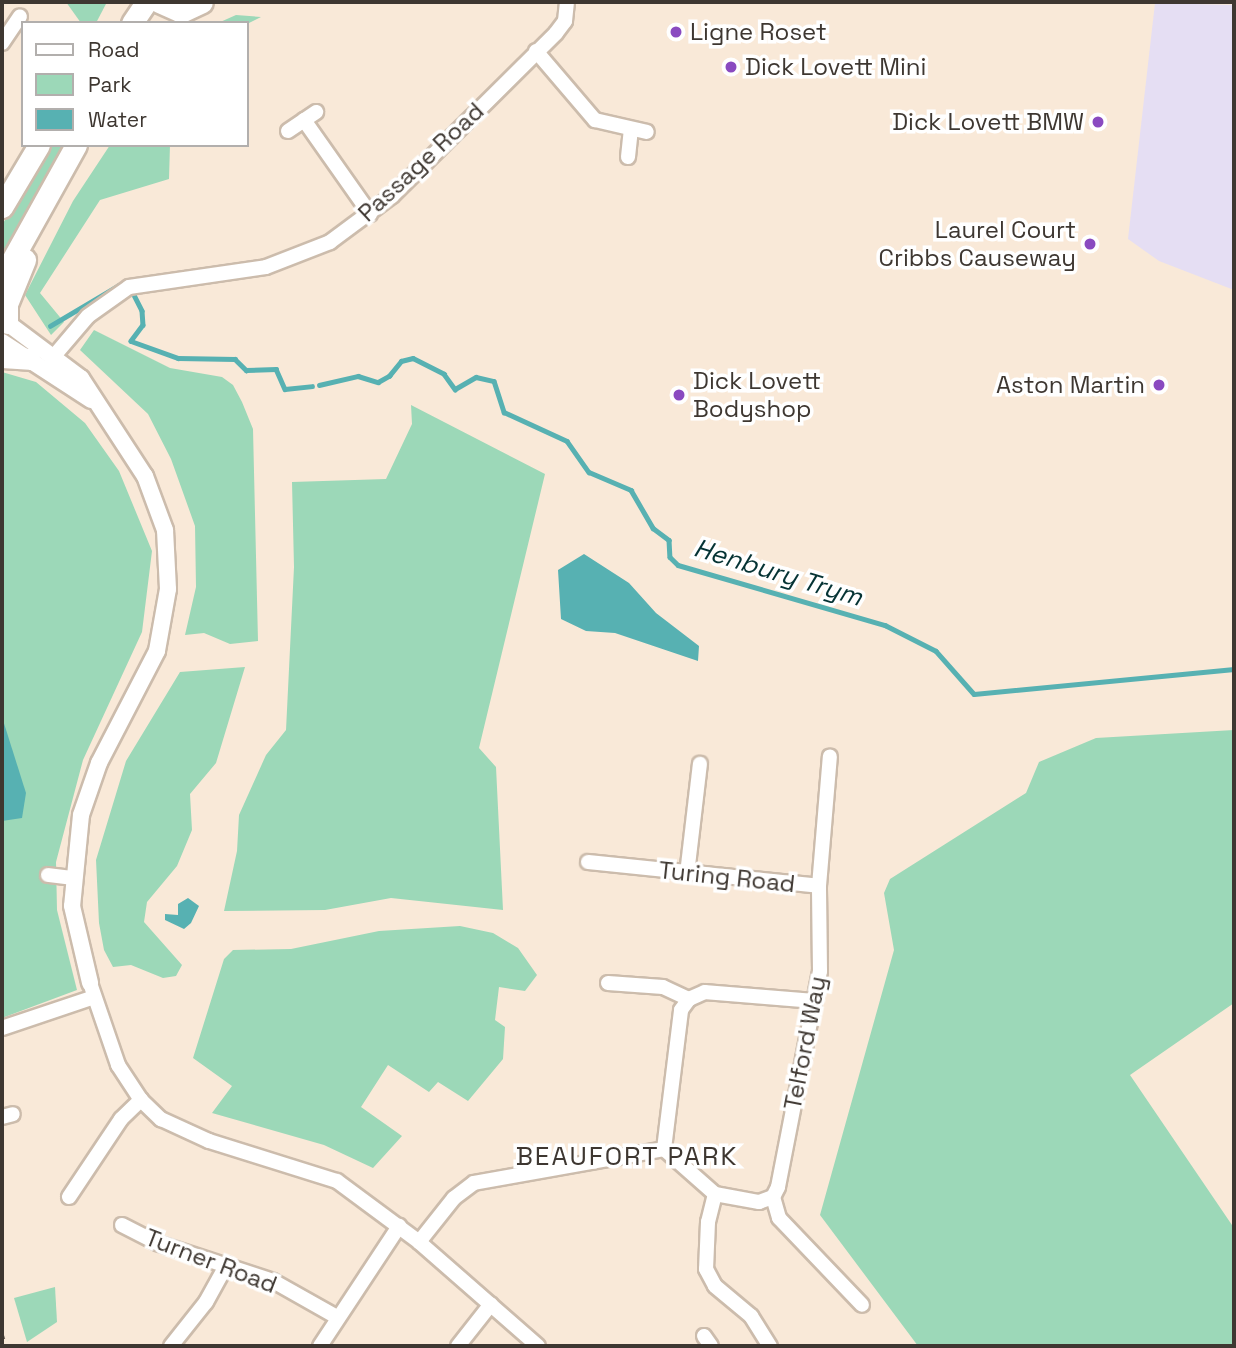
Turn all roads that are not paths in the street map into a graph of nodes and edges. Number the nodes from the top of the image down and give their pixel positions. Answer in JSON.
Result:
{"nodes":[{"id":1,"x":146,"y":2,"type":"edge"},
{"id":2,"x":159,"y":2,"type":"edge"},
{"id":3,"x":567,"y":2,"type":"edge"},
{"id":4,"x":190,"y":11,"type":"edge"},
{"id":5,"x":20,"y":16,"type":"dead end"},
{"id":6,"x":133,"y":21,"type":"edge"},
{"id":7,"x":2,"y":43,"type":"edge"},
{"id":8,"x":536,"y":51,"type":"junction"},
{"id":9,"x":631,"y":129,"type":"junction"},
{"id":10,"x":288,"y":131,"type":"dead end"},
{"id":11,"x":647,"y":132,"type":"dead end"},
{"id":12,"x":38,"y":147,"type":"edge"},
{"id":13,"x":75,"y":147,"type":"edge"},
{"id":14,"x":628,"y":157,"type":"dead end"},
{"id":15,"x":48,"y":192,"type":"junction"},
{"id":16,"x":3,"y":204,"type":"edge"},
{"id":17,"x":370,"y":214,"type":"junction"},
{"id":18,"x":2,"y":278,"type":"edge"},
{"id":19,"x":3,"y":328,"type":"edge"},
{"id":20,"x":54,"y":356,"type":"junction"},
{"id":21,"x":2,"y":357,"type":"edge"},
{"id":22,"x":29,"y":359,"type":"junction"},
{"id":23,"x":96,"y":403,"type":"junction"},
{"id":24,"x":831,"y":756,"type":"dead end"},
{"id":25,"x":700,"y":764,"type":"dead end"},
{"id":26,"x":588,"y":862,"type":"dead end"},
{"id":27,"x":48,"y":874,"type":"dead end"},
{"id":28,"x":687,"y":874,"type":"junction"},
{"id":29,"x":73,"y":878,"type":"junction"},
{"id":30,"x":819,"y":886,"type":"junction"},
{"id":31,"x":608,"y":983,"type":"dead end"},
{"id":32,"x":92,"y":990,"type":"junction"},
{"id":33,"x":689,"y":999,"type":"junction"},
{"id":34,"x":814,"y":1001,"type":"junction"},
{"id":35,"x":2,"y":1028,"type":"edge"},
{"id":36,"x":141,"y":1100,"type":"junction"},
{"id":37,"x":664,"y":1149,"type":"junction"},
{"id":38,"x":715,"y":1194,"type":"junction"},
{"id":39,"x":69,"y":1197,"type":"dead end"},
{"id":40,"x":773,"y":1197,"type":"junction"},
{"id":41,"x":122,"y":1224,"type":"dead end"},
{"id":42,"x":399,"y":1226,"type":"junction"},
{"id":43,"x":419,"y":1242,"type":"junction"},
{"id":44,"x":227,"y":1264,"type":"junction"},
{"id":45,"x":491,"y":1304,"type":"junction"},
{"id":46,"x":862,"y":1305,"type":"dead end"},
{"id":47,"x":337,"y":1317,"type":"junction"},
{"id":48,"x":171,"y":1346,"type":"edge"},
{"id":49,"x":320,"y":1346,"type":"edge"},
{"id":50,"x":458,"y":1346,"type":"edge"},
{"id":51,"x":538,"y":1346,"type":"edge"},
{"id":52,"x":770,"y":1346,"type":"edge"}],
"edges":[{"from":1,"to":6,"type":"main road"},
{"from":2,"to":4,"type":"main road"},
{"from":3,"to":8,"type":"street","name":"Passage Road"},
{"from":5,"to":7,"type":"street"},
{"from":8,"to":9,"type":"street"},
{"from":8,"to":17,"type":"street","name":"Passage Road"},
{"from":9,"to":11,"type":"street"},
{"from":9,"to":14,"type":"street"},
{"from":10,"to":17,"type":"street"},
{"from":12,"to":16,"type":"main road"},
{"from":13,"to":15,"type":"main road"},
{"from":15,"to":18,"type":"main road"},
{"from":15,"to":19,"type":"main road"},
{"from":17,"to":20,"type":"street","name":"Passage Road"},
{"from":19,"to":20,"type":"street"},
{"from":19,"to":22,"type":"street"},
{"from":20,"to":23,"type":"street"},
{"from":21,"to":22,"type":"main road"},
{"from":22,"to":23,"type":"street"},
{"from":23,"to":29,"type":"street"},
{"from":24,"to":30,"type":"street","name":"Turing Road"},
{"from":25,"to":28,"type":"street"},
{"from":26,"to":28,"type":"street","name":"Turing Road"},
{"from":27,"to":29,"type":"street"},
{"from":28,"to":30,"type":"street","name":"Turing Road"},
{"from":29,"to":32,"type":"street"},
{"from":30,"to":34,"type":"street","name":"Telford Way"},
{"from":31,"to":33,"type":"street"},
{"from":32,"to":35,"type":"street"},
{"from":32,"to":36,"type":"street"},
{"from":33,"to":34,"type":"street"},
{"from":33,"to":37,"type":"street"},
{"from":34,"to":40,"type":"street","name":"Telford Way"},
{"from":36,"to":39,"type":"street"},
{"from":36,"to":42,"type":"street"},
{"from":37,"to":38,"type":"street"},
{"from":37,"to":43,"type":"street"},
{"from":38,"to":40,"type":"street"},
{"from":38,"to":52,"type":"street"},
{"from":40,"to":46,"type":"street"},
{"from":41,"to":44,"type":"street","name":"Turner Road"},
{"from":42,"to":43,"type":"street"},
{"from":42,"to":47,"type":"street"},
{"from":43,"to":45,"type":"street"},
{"from":44,"to":47,"type":"street","name":"Turner Road"},
{"from":44,"to":48,"type":"street"},
{"from":45,"to":50,"type":"street"},
{"from":45,"to":51,"type":"street"},
{"from":47,"to":49,"type":"street"}]}
